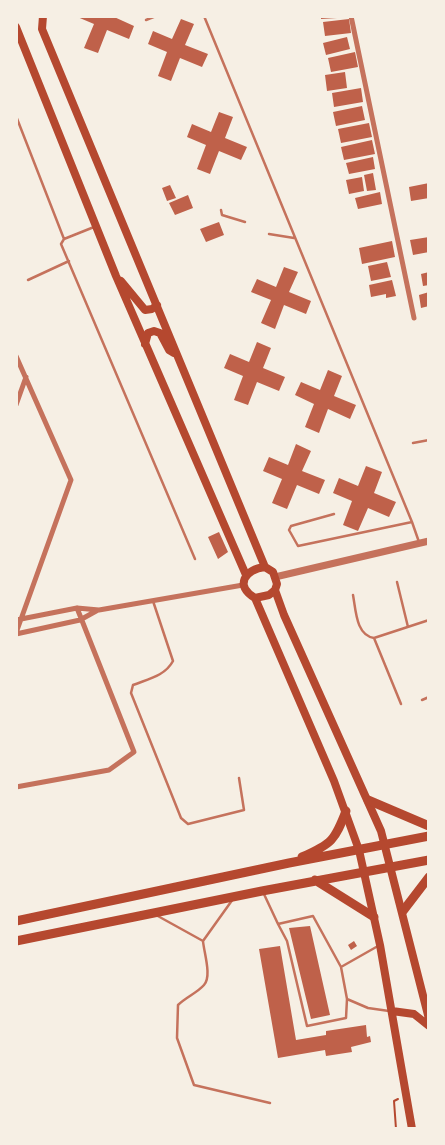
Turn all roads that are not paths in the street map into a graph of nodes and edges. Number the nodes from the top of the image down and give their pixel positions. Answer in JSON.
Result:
{"nodes":[{"id":1,"x":43,"y":16,"type":"edge"},
{"id":2,"x":156,"y":16,"type":"edge"},
{"id":3,"x":204,"y":16,"type":"edge"},
{"id":4,"x":351,"y":16,"type":"edge"},
{"id":5,"x":146,"y":20,"type":"dead end"},
{"id":6,"x":16,"y":27,"type":"edge"},
{"id":7,"x":16,"y":116,"type":"edge"},
{"id":8,"x":221,"y":210,"type":"dead end"},
{"id":9,"x":245,"y":222,"type":"dead end"},
{"id":10,"x":96,"y":226,"type":"junction"},
{"id":11,"x":269,"y":234,"type":"dead end"},
{"id":12,"x":294,"y":238,"type":"junction"},
{"id":13,"x":64,"y":239,"type":"junction"},
{"id":14,"x":69,"y":262,"type":"junction"},
{"id":15,"x":116,"y":276,"type":"junction"},
{"id":16,"x":28,"y":280,"type":"dead end"},
{"id":17,"x":157,"y":305,"type":"junction"},
{"id":18,"x":414,"y":318,"type":"dead end"},
{"id":19,"x":145,"y":344,"type":"junction"},
{"id":20,"x":176,"y":354,"type":"junction"},
{"id":21,"x":16,"y":356,"type":"edge"},
{"id":22,"x":26,"y":377,"type":"junction"},
{"id":23,"x":16,"y":405,"type":"edge"},
{"id":24,"x":429,"y":440,"type":"edge"},
{"id":25,"x":413,"y":443,"type":"dead end"},
{"id":26,"x":334,"y":514,"type":"dead end"},
{"id":27,"x":412,"y":522,"type":"junction"},
{"id":28,"x":429,"y":541,"type":"edge"},
{"id":29,"x":419,"y":543,"type":"junction"},
{"id":30,"x":195,"y":558,"type":"dead end"},
{"id":31,"x":265,"y":566,"type":"junction"},
{"id":32,"x":246,"y":575,"type":"junction"},
{"id":33,"x":275,"y":577,"type":"junction"},
{"id":34,"x":397,"y":582,"type":"dead end"},
{"id":35,"x":243,"y":585,"type":"junction"},
{"id":36,"x":275,"y":590,"type":"junction"},
{"id":37,"x":353,"y":595,"type":"dead end"},
{"id":38,"x":255,"y":598,"type":"junction"},
{"id":39,"x":152,"y":599,"type":"junction"},
{"id":40,"x":77,"y":608,"type":"junction"},
{"id":41,"x":99,"y":610,"type":"junction"},
{"id":42,"x":19,"y":619,"type":"edge"},
{"id":43,"x":80,"y":620,"type":"junction"},
{"id":44,"x":429,"y":620,"type":"edge"},
{"id":45,"x":408,"y":627,"type":"junction"},
{"id":46,"x":16,"y":634,"type":"edge"},
{"id":47,"x":374,"y":638,"type":"junction"},
{"id":48,"x":429,"y":697,"type":"edge"},
{"id":49,"x":422,"y":700,"type":"dead end"},
{"id":50,"x":402,"y":704,"type":"dead end"},
{"id":51,"x":239,"y":778,"type":"dead end"},
{"id":52,"x":16,"y":787,"type":"edge"},
{"id":53,"x":368,"y":800,"type":"junction"},
{"id":54,"x":346,"y":811,"type":"junction"},
{"id":55,"x":429,"y":826,"type":"edge"},
{"id":56,"x":429,"y":836,"type":"edge"},
{"id":57,"x":385,"y":845,"type":"junction"},
{"id":58,"x":359,"y":850,"type":"junction"},
{"id":59,"x":429,"y":860,"type":"edge"},
{"id":60,"x":289,"y":863,"type":"junction"},
{"id":61,"x":392,"y":866,"type":"junction"},
{"id":62,"x":364,"y":871,"type":"junction"},
{"id":63,"x":429,"y":877,"type":"edge"},
{"id":64,"x":315,"y":880,"type":"junction"},
{"id":65,"x":262,"y":891,"type":"junction"},
{"id":66,"x":236,"y":896,"type":"junction"},
{"id":67,"x":403,"y":911,"type":"junction"},
{"id":68,"x":153,"y":913,"type":"junction"},
{"id":69,"x":374,"y":917,"type":"junction"},
{"id":70,"x":16,"y":921,"type":"edge"},
{"id":71,"x":278,"y":924,"type":"junction"},
{"id":72,"x":16,"y":941,"type":"edge"},
{"id":73,"x":203,"y":941,"type":"junction"},
{"id":74,"x":380,"y":945,"type":"junction"},
{"id":75,"x":340,"y":967,"type":"junction"},
{"id":76,"x":347,"y":1000,"type":"junction"},
{"id":77,"x":392,"y":1011,"type":"junction"},
{"id":78,"x":429,"y":1019,"type":"edge"},
{"id":79,"x":429,"y":1026,"type":"edge"},
{"id":80,"x":270,"y":1103,"type":"dead end"},
{"id":81,"x":411,"y":1115,"type":"junction"},
{"id":82,"x":412,"y":1129,"type":"edge"},
{"id":83,"x":418,"y":1129,"type":"edge"}],
"edges":[{"from":1,"to":17,"type":"main road"},
{"from":2,"to":5,"type":"lane"},
{"from":3,"to":12,"type":"lane"},
{"from":4,"to":18,"type":"street"},
{"from":6,"to":10,"type":"main road"},
{"from":7,"to":13,"type":"lane"},
{"from":8,"to":9,"type":"lane"},
{"from":10,"to":13,"type":"lane"},
{"from":10,"to":15,"type":"main road"},
{"from":11,"to":12,"type":"lane"},
{"from":12,"to":27,"type":"lane"},
{"from":13,"to":14,"type":"lane"},
{"from":14,"to":16,"type":"lane"},
{"from":14,"to":30,"type":"lane"},
{"from":15,"to":17,"type":"main road"},
{"from":15,"to":19,"type":"main road"},
{"from":17,"to":20,"type":"main road"},
{"from":19,"to":20,"type":"main road"},
{"from":19,"to":32,"type":"main road"},
{"from":20,"to":31,"type":"main road"},
{"from":21,"to":22,"type":"street"},
{"from":22,"to":23,"type":"street"},
{"from":22,"to":42,"type":"street"},
{"from":24,"to":25,"type":"lane"},
{"from":26,"to":27,"type":"lane"},
{"from":27,"to":29,"type":"lane"},
{"from":28,"to":29,"type":"street"},
{"from":29,"to":33,"type":"street"},
{"from":31,"to":32,"type":"main road"},
{"from":31,"to":33,"type":"main road"},
{"from":32,"to":35,"type":"main road"},
{"from":33,"to":36,"type":"main road"},
{"from":34,"to":45,"type":"lane"},
{"from":35,"to":38,"type":"main road"},
{"from":35,"to":39,"type":"street"},
{"from":36,"to":38,"type":"main road"},
{"from":36,"to":53,"type":"main road"},
{"from":37,"to":47,"type":"lane"},
{"from":38,"to":54,"type":"main road"},
{"from":39,"to":41,"type":"street"},
{"from":39,"to":51,"type":"lane"},
{"from":40,"to":41,"type":"street"},
{"from":40,"to":42,"type":"street"},
{"from":40,"to":43,"type":"street"},
{"from":41,"to":43,"type":"street"},
{"from":42,"to":46,"type":"street"},
{"from":43,"to":46,"type":"street"},
{"from":43,"to":52,"type":"street"},
{"from":44,"to":45,"type":"lane"},
{"from":45,"to":47,"type":"lane"},
{"from":47,"to":50,"type":"lane"},
{"from":48,"to":49,"type":"lane"},
{"from":53,"to":55,"type":"highway"},
{"from":53,"to":57,"type":"main road"},
{"from":54,"to":58,"type":"main road"},
{"from":54,"to":60,"type":"highway"},
{"from":56,"to":57,"type":"highway"},
{"from":57,"to":58,"type":"highway"},
{"from":57,"to":61,"type":"main road"},
{"from":58,"to":60,"type":"highway"},
{"from":58,"to":62,"type":"main road"},
{"from":59,"to":61,"type":"highway"},
{"from":60,"to":70,"type":"highway"},
{"from":61,"to":62,"type":"highway"},
{"from":61,"to":67,"type":"main road"},
{"from":62,"to":64,"type":"highway"},
{"from":62,"to":69,"type":"main road"},
{"from":63,"to":67,"type":"highway"},
{"from":64,"to":65,"type":"highway"},
{"from":64,"to":69,"type":"highway"},
{"from":65,"to":66,"type":"highway"},
{"from":65,"to":71,"type":"lane"},
{"from":66,"to":68,"type":"highway"},
{"from":66,"to":73,"type":"lane"},
{"from":67,"to":78,"type":"main road"},
{"from":68,"to":72,"type":"highway"},
{"from":68,"to":73,"type":"lane"},
{"from":69,"to":74,"type":"main road"},
{"from":71,"to":75,"type":"lane"},
{"from":71,"to":76,"type":"lane"},
{"from":73,"to":80,"type":"lane"},
{"from":74,"to":75,"type":"lane"},
{"from":74,"to":77,"type":"main road"},
{"from":75,"to":76,"type":"lane"},
{"from":76,"to":77,"type":"lane"},
{"from":77,"to":79,"type":"main road"},
{"from":77,"to":81,"type":"main road"},
{"from":81,"to":82,"type":"main road"},
{"from":81,"to":83,"type":"main road"}]}
